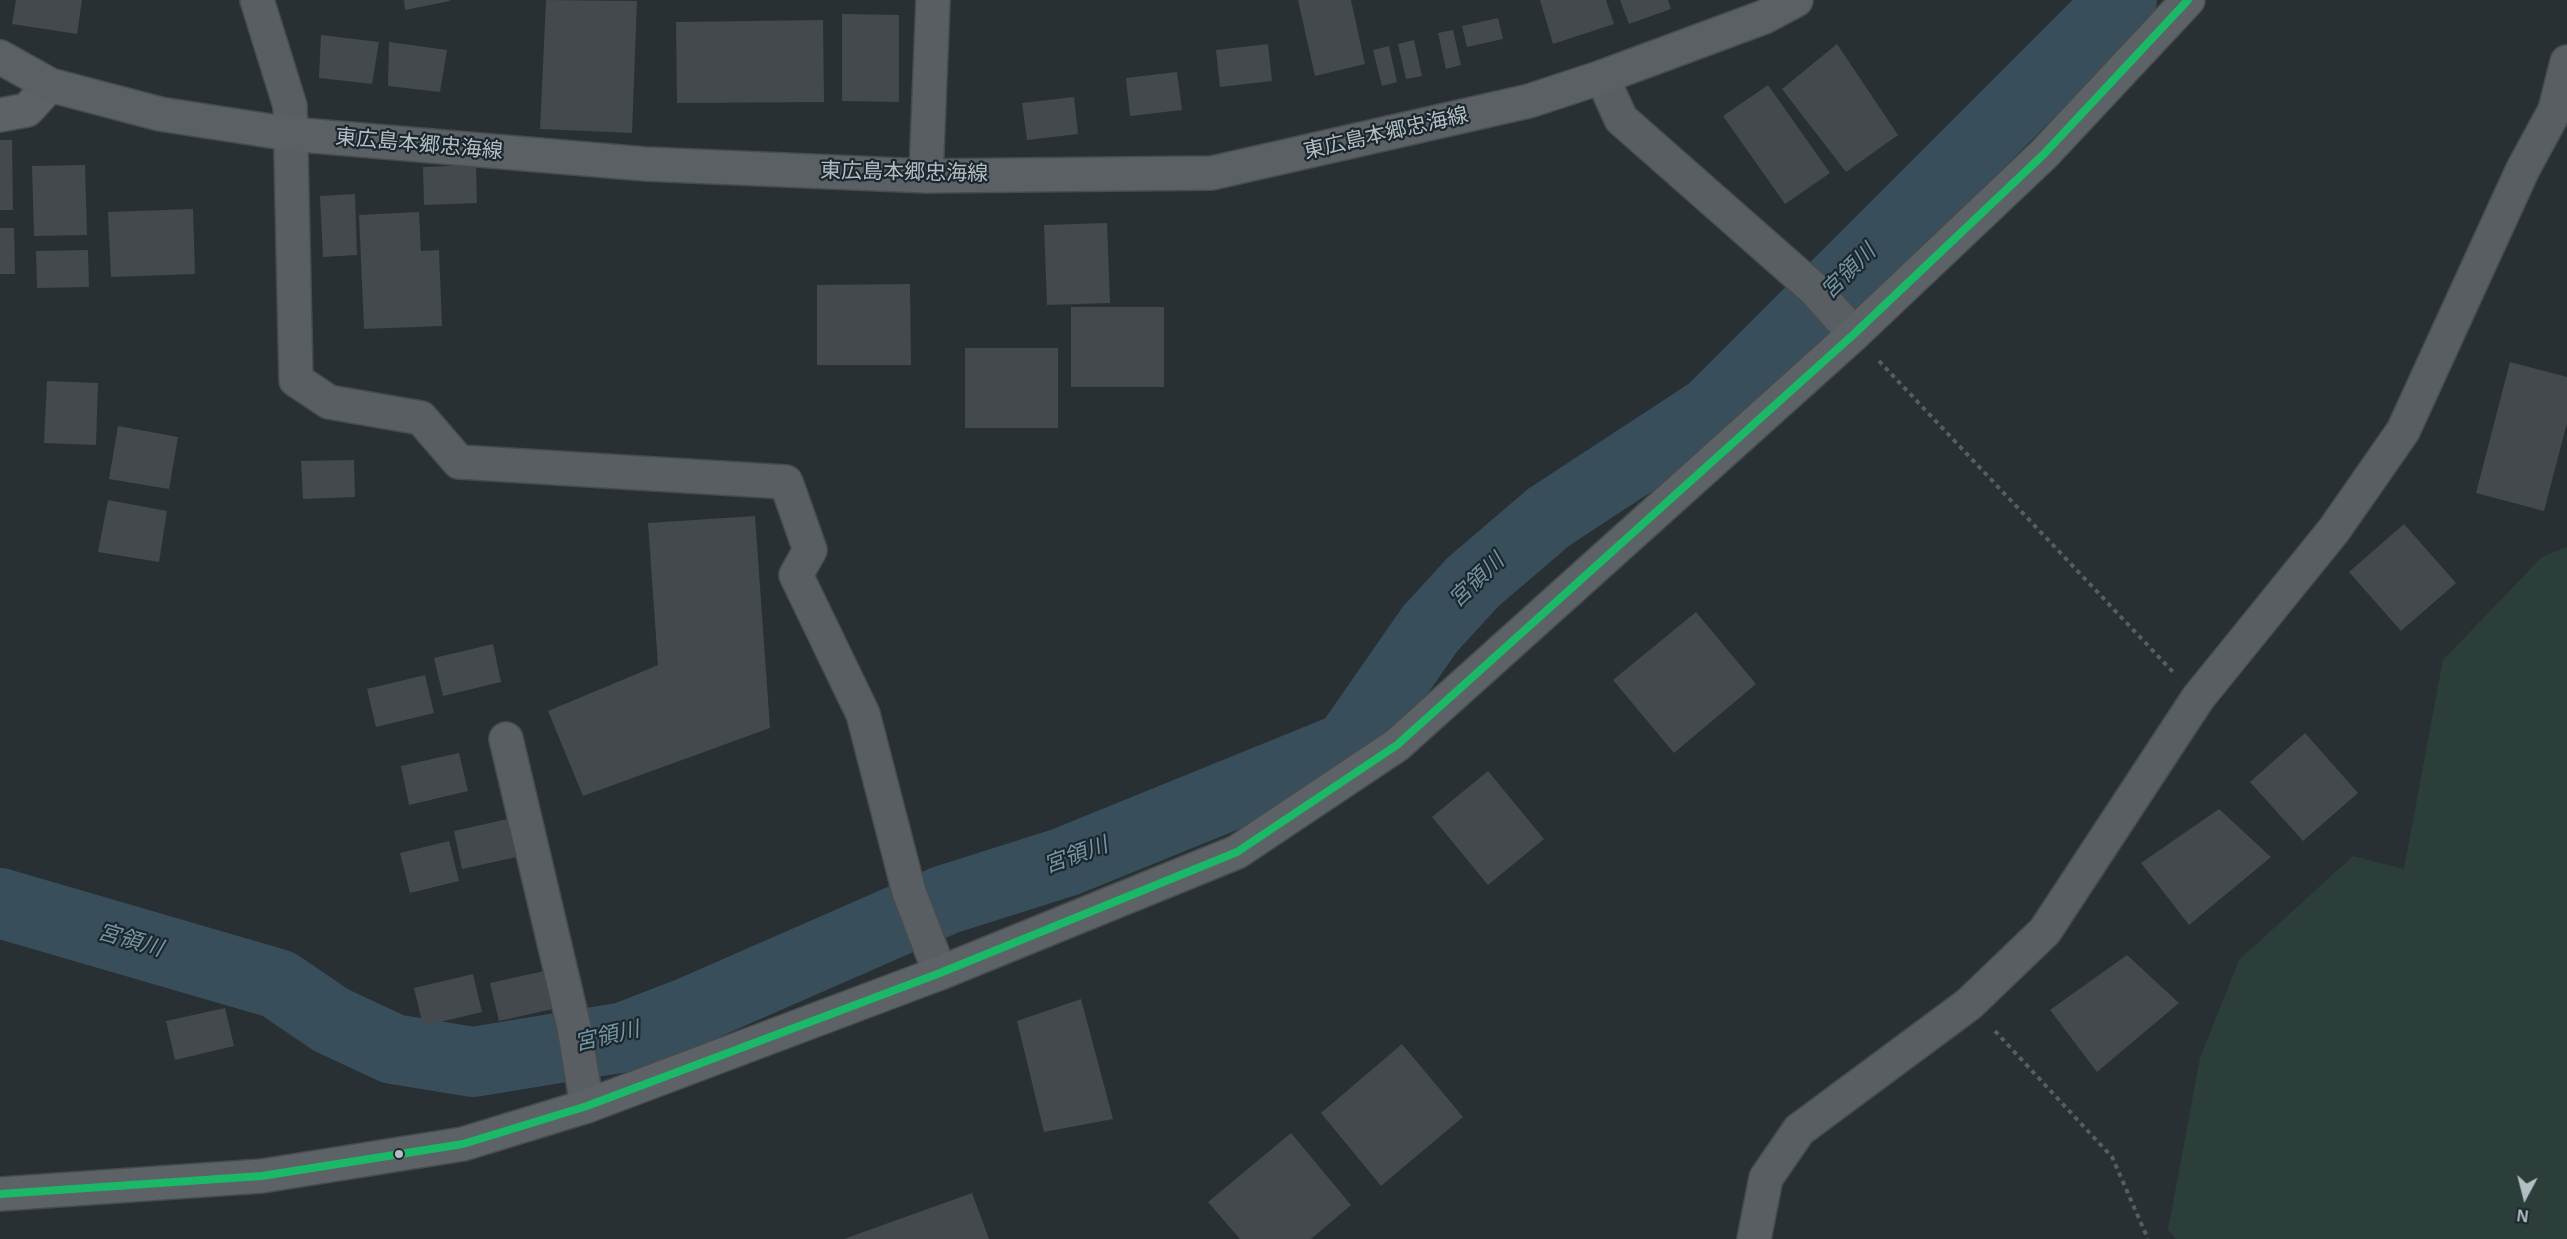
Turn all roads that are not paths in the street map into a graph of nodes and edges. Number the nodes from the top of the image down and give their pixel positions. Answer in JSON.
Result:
{"nodes":[{"id":1,"x":257,"y":0,"type":"edge"},
{"id":2,"x":1796,"y":0,"type":"edge"},
{"id":3,"x":2188,"y":0,"type":"edge"},
{"id":4,"x":933,"y":11,"type":"edge"},
{"id":5,"x":0,"y":57,"type":"edge"},
{"id":6,"x":2567,"y":62,"type":"edge"},
{"id":7,"x":1602,"y":77,"type":"junction"},
{"id":8,"x":50,"y":85,"type":"junction"},
{"id":9,"x":0,"y":115,"type":"edge"},
{"id":10,"x":290,"y":134,"type":"junction"},
{"id":11,"x":926,"y":176,"type":"junction"},
{"id":12,"x":1834,"y":312,"type":"junction"},
{"id":13,"x":506,"y":739,"type":"dead end"},
{"id":14,"x":940,"y":973,"type":"junction"},
{"id":15,"x":587,"y":1106,"type":"junction"},
{"id":16,"x":0,"y":1194,"type":"edge"},
{"id":17,"x":1754,"y":1239,"type":"edge"}],
"edges":[{"from":1,"to":10,"type":"street"},
{"from":2,"to":7,"type":"main road","name":"東広島本郷忠海線"},
{"from":3,"to":12,"type":"street"},
{"from":4,"to":11,"type":"street"},
{"from":5,"to":8,"type":"main road","name":"東広島本郷忠海線"},
{"from":6,"to":17,"type":"street"},
{"from":7,"to":11,"type":"main road","name":"東広島本郷忠海線"},
{"from":7,"to":12,"type":"street"},
{"from":8,"to":9,"type":"street"},
{"from":8,"to":10,"type":"main road","name":"東広島本郷忠海線"},
{"from":10,"to":11,"type":"main road","name":"東広島本郷忠海線"},
{"from":10,"to":14,"type":"street"},
{"from":12,"to":14,"type":"street"},
{"from":13,"to":15,"type":"street"},
{"from":14,"to":15,"type":"street"},
{"from":15,"to":16,"type":"street"}]}
